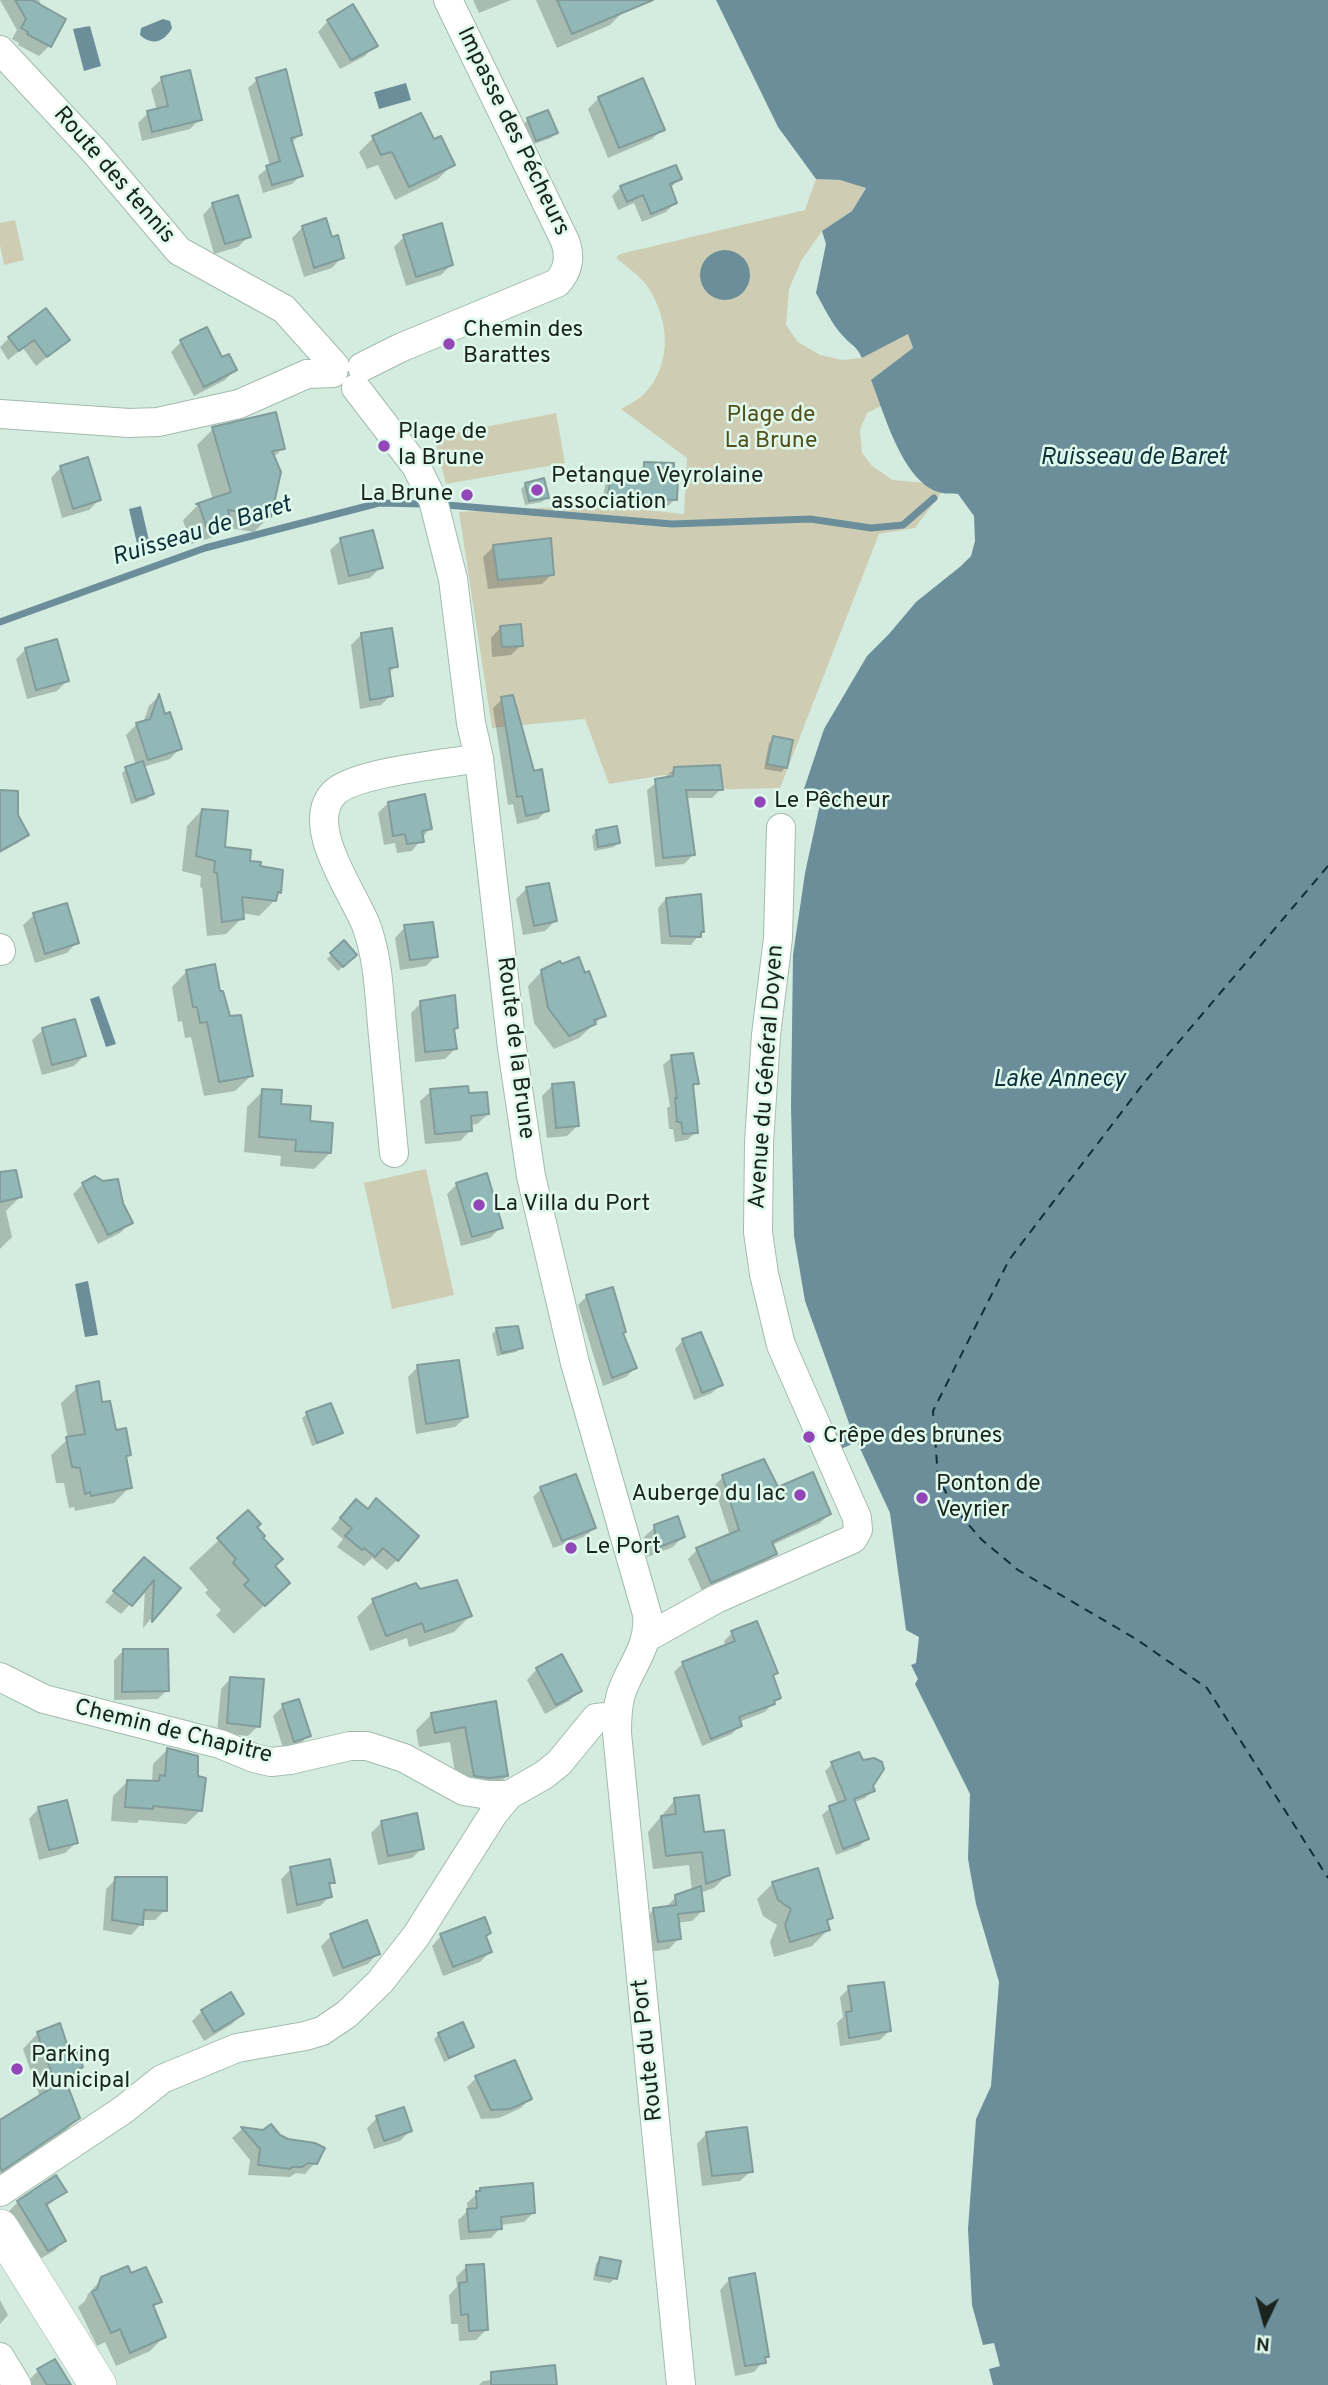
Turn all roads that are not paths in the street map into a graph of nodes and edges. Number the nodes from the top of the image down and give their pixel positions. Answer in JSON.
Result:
{"nodes":[{"id":1,"x":448,"y":0,"type":"edge"},
{"id":2,"x":0,"y":50,"type":"edge"},
{"id":3,"x":346,"y":373,"type":"junction"},
{"id":4,"x":0,"y":414,"type":"edge"},
{"id":5,"x":479,"y":758,"type":"junction"},
{"id":6,"x":781,"y":828,"type":"dead end"},
{"id":7,"x":394,"y":1153,"type":"dead end"},
{"id":8,"x":646,"y":1637,"type":"junction"},
{"id":9,"x":0,"y":1676,"type":"edge"},
{"id":10,"x":617,"y":1716,"type":"junction"},
{"id":11,"x":509,"y":1795,"type":"junction"},
{"id":12,"x":0,"y":2192,"type":"edge"},
{"id":13,"x":0,"y":2228,"type":"edge"},
{"id":14,"x":0,"y":2357,"type":"edge"},
{"id":15,"x":18,"y":2385,"type":"edge"},
{"id":16,"x":98,"y":2385,"type":"edge"},
{"id":17,"x":681,"y":2385,"type":"edge"}],
"edges":[{"from":1,"to":3,"type":"street","name":"Impasse des Pécheurs"},
{"from":2,"to":3,"type":"street","name":"Route des tennis"},
{"from":3,"to":4,"type":"street"},
{"from":3,"to":5,"type":"street","name":"Route de la Brune"},
{"from":5,"to":7,"type":"street"},
{"from":5,"to":8,"type":"street","name":"Route de la Brune"},
{"from":6,"to":8,"type":"street","name":"Avenue du Général Doyen"},
{"from":8,"to":10,"type":"street","name":"Route de la Brune"},
{"from":9,"to":11,"type":"street","name":"Chemin de Chapitre"},
{"from":10,"to":11,"type":"street"},
{"from":10,"to":17,"type":"street","name":"Route du Port"},
{"from":11,"to":12,"type":"street"},
{"from":13,"to":16,"type":"main road"},
{"from":14,"to":15,"type":"street"}]}
